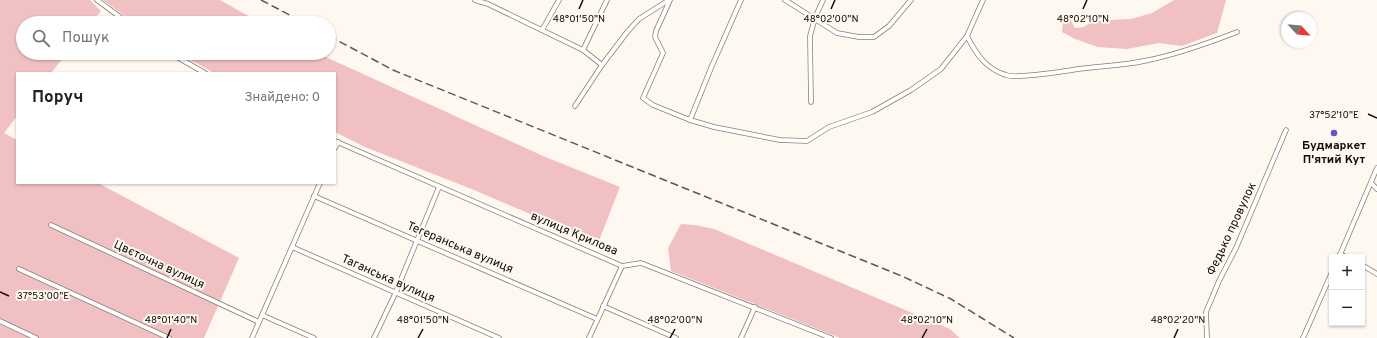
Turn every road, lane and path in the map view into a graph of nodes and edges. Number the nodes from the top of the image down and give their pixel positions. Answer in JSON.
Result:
{"nodes":[{"id":1,"x":97,"y":0,"type":"edge"},
{"id":2,"x":475,"y":0,"type":"edge"},
{"id":3,"x":559,"y":0,"type":"edge"},
{"id":4,"x":607,"y":0,"type":"edge"},
{"id":5,"x":669,"y":0,"type":"edge"},
{"id":6,"x":741,"y":0,"type":"edge"},
{"id":7,"x":785,"y":0,"type":"edge"},
{"id":8,"x":823,"y":0,"type":"edge"},
{"id":9,"x":911,"y":0,"type":"edge"},
{"id":10,"x":983,"y":0,"type":"edge"},
{"id":11,"x":488,"y":2,"type":"edge"},
{"id":12,"x":119,"y":16,"type":"edge"},
{"id":13,"x":815,"y":18,"type":"junction"},
{"id":14,"x":542,"y":30,"type":"junction"},
{"id":15,"x":1237,"y":32,"type":"dead end"},
{"id":16,"x":967,"y":36,"type":"junction"},
{"id":17,"x":583,"y":50,"type":"junction"},
{"id":18,"x":182,"y":60,"type":"edge"},
{"id":19,"x":602,"y":65,"type":"junction"},
{"id":20,"x":203,"y":72,"type":"edge"},
{"id":21,"x":811,"y":102,"type":"dead end"},
{"id":22,"x":575,"y":106,"type":"dead end"},
{"id":23,"x":690,"y":120,"type":"junction"},
{"id":24,"x":1286,"y":130,"type":"dead end"},
{"id":25,"x":336,"y":141,"type":"edge"},
{"id":26,"x":1377,"y":168,"type":"edge"},
{"id":27,"x":1370,"y":183,"type":"junction"},
{"id":28,"x":320,"y":184,"type":"edge"},
{"id":29,"x":439,"y":187,"type":"junction"},
{"id":30,"x":1377,"y":189,"type":"edge"},
{"id":31,"x":314,"y":196,"type":"junction"},
{"id":32,"x":51,"y":225,"type":"dead end"},
{"id":33,"x":417,"y":241,"type":"junction"},
{"id":34,"x":292,"y":247,"type":"junction"},
{"id":35,"x":1339,"y":254,"type":"edge"},
{"id":36,"x":622,"y":266,"type":"junction"},
{"id":37,"x":1365,"y":267,"type":"edge"},
{"id":38,"x":19,"y":269,"type":"dead end"},
{"id":39,"x":1377,"y":274,"type":"edge"},
{"id":40,"x":1329,"y":279,"type":"edge"},
{"id":41,"x":395,"y":294,"type":"junction"},
{"id":42,"x":603,"y":306,"type":"junction"},
{"id":43,"x":755,"y":307,"type":"junction"},
{"id":44,"x":262,"y":315,"type":"junction"},
{"id":45,"x":597,"y":319,"type":"junction"},
{"id":46,"x":0,"y":321,"type":"edge"},
{"id":47,"x":259,"y":322,"type":"junction"},
{"id":48,"x":36,"y":338,"type":"edge"},
{"id":49,"x":168,"y":338,"type":"edge"},
{"id":50,"x":252,"y":338,"type":"edge"},
{"id":51,"x":314,"y":338,"type":"edge"},
{"id":52,"x":374,"y":338,"type":"edge"},
{"id":53,"x":499,"y":338,"type":"edge"},
{"id":54,"x":589,"y":338,"type":"edge"},
{"id":55,"x":676,"y":338,"type":"edge"},
{"id":56,"x":741,"y":338,"type":"edge"},
{"id":57,"x":832,"y":338,"type":"edge"},
{"id":58,"x":1207,"y":338,"type":"edge"},
{"id":59,"x":1303,"y":338,"type":"edge"}],
"edges":[{"from":1,"to":12,"type":"street"},
{"from":2,"to":11,"type":"street"},
{"from":3,"to":14,"type":"street"},
{"from":4,"to":17,"type":"street"},
{"from":5,"to":19,"type":"street"},
{"from":5,"to":23,"type":"street"},
{"from":6,"to":23,"type":"street"},
{"from":7,"to":13,"type":"street"},
{"from":8,"to":13,"type":"street"},
{"from":9,"to":13,"type":"street"},
{"from":10,"to":16,"type":"street"},
{"from":11,"to":14,"type":"street"},
{"from":13,"to":21,"type":"street"},
{"from":14,"to":17,"type":"street"},
{"from":15,"to":16,"type":"street"},
{"from":16,"to":23,"type":"street"},
{"from":17,"to":19,"type":"street"},
{"from":18,"to":20,"type":"street"},
{"from":19,"to":22,"type":"street"},
{"from":24,"to":58,"type":"street","name":"Федько провулок"},
{"from":25,"to":29,"type":"street","name":"вулиця Крилова"},
{"from":26,"to":27,"type":"street"},
{"from":27,"to":30,"type":"street"},
{"from":27,"to":35,"type":"street"},
{"from":28,"to":31,"type":"street"},
{"from":29,"to":33,"type":"street"},
{"from":29,"to":36,"type":"street","name":"вулиця Крилова"},
{"from":31,"to":33,"type":"street","name":"Тегеранська вулиця"},
{"from":31,"to":34,"type":"street"},
{"from":32,"to":47,"type":"street","name":"Цвєточна вулиця"},
{"from":33,"to":41,"type":"street"},
{"from":33,"to":45,"type":"street","name":"Тегеранська вулиця"},
{"from":34,"to":41,"type":"street","name":"Таганська вулиця"},
{"from":34,"to":44,"type":"street"},
{"from":36,"to":42,"type":"street"},
{"from":36,"to":43,"type":"street","name":"вулиця Крилова"},
{"from":37,"to":39,"type":"street"},
{"from":38,"to":49,"type":"street"},
{"from":40,"to":59,"type":"street"},
{"from":41,"to":52,"type":"street"},
{"from":41,"to":53,"type":"street","name":"Таганська вулиця"},
{"from":42,"to":45,"type":"street"},
{"from":42,"to":55,"type":"street"},
{"from":43,"to":56,"type":"street"},
{"from":43,"to":57,"type":"street","name":"вулиця Крилова"},
{"from":44,"to":47,"type":"street"},
{"from":44,"to":51,"type":"street"},
{"from":45,"to":54,"type":"street"},
{"from":46,"to":48,"type":"street"},
{"from":47,"to":50,"type":"street"}]}
